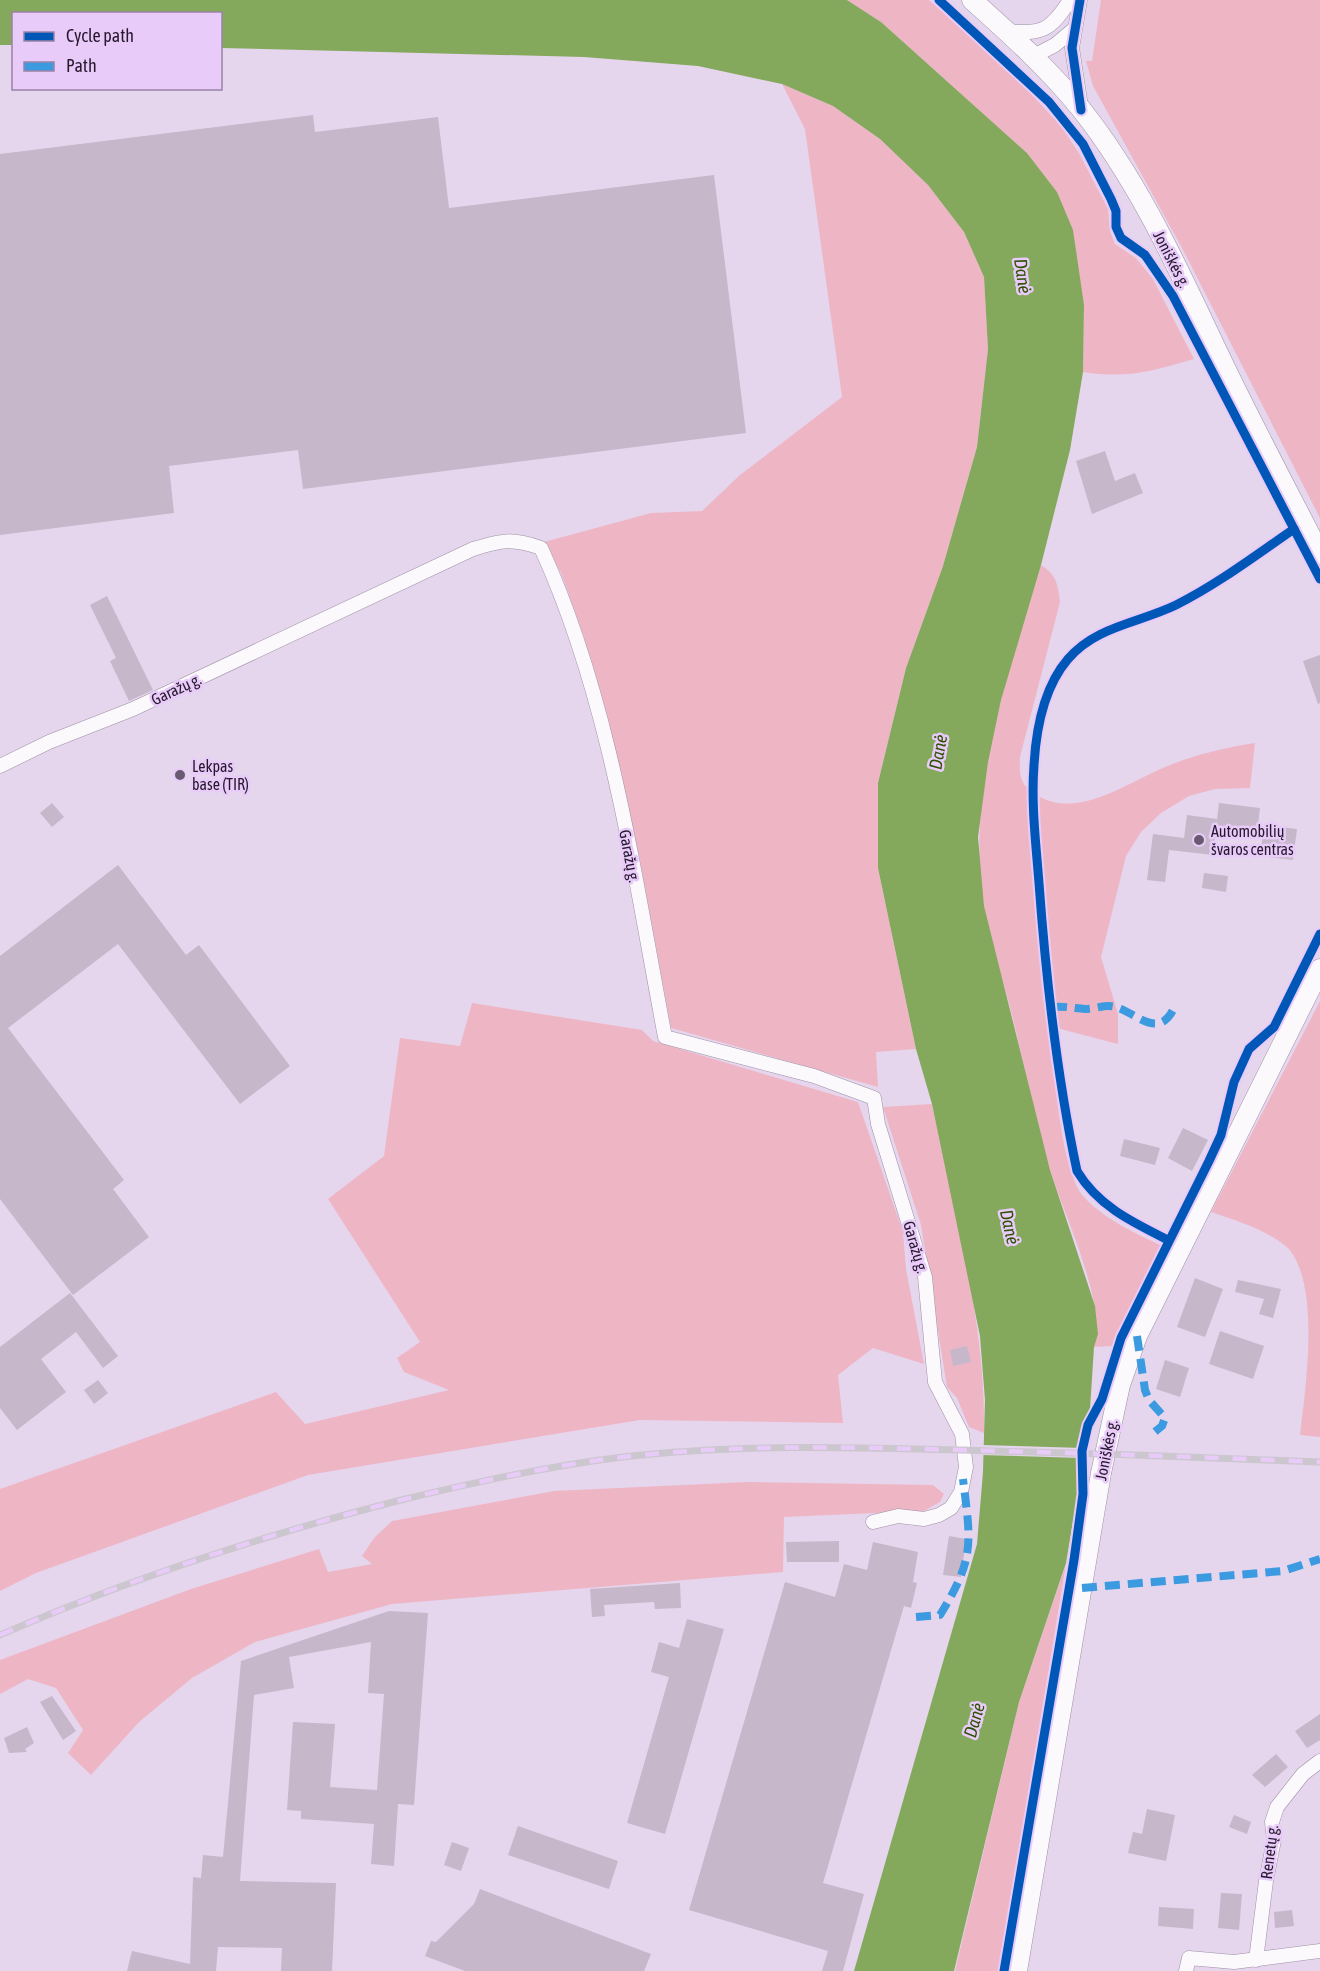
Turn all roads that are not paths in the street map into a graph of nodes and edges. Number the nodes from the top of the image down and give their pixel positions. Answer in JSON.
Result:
{"nodes":[{"id":1,"x":972,"y":0,"type":"edge"},
{"id":2,"x":1070,"y":0,"type":"edge"},
{"id":3,"x":1080,"y":0,"type":"edge"},
{"id":4,"x":1049,"y":28,"type":"junction"},
{"id":5,"x":1074,"y":29,"type":"junction"},
{"id":6,"x":1007,"y":31,"type":"junction"},
{"id":7,"x":1032,"y":57,"type":"junction"},
{"id":8,"x":1081,"y":110,"type":"junction"},
{"id":9,"x":1320,"y":554,"type":"edge"},
{"id":10,"x":0,"y":766,"type":"edge"},
{"id":11,"x":1320,"y":969,"type":"edge"},
{"id":12,"x":873,"y":1522,"type":"dead end"},
{"id":13,"x":1320,"y":1761,"type":"edge"},
{"id":14,"x":1320,"y":1951,"type":"edge"},
{"id":15,"x":1256,"y":1960,"type":"junction"},
{"id":16,"x":1017,"y":1971,"type":"edge"},
{"id":17,"x":1186,"y":1971,"type":"edge"}],
"edges":[{"from":1,"to":6,"type":"main road","name":"Joniškės g."},
{"from":2,"to":4,"type":"street"},
{"from":3,"to":5,"type":"street"},
{"from":4,"to":6,"type":"street"},
{"from":4,"to":7,"type":"street"},
{"from":5,"to":7,"type":"street"},
{"from":5,"to":8,"type":"street"},
{"from":6,"to":7,"type":"main road","name":"Joniškės g."},
{"from":7,"to":8,"type":"main road","name":"Joniškės g."},
{"from":8,"to":9,"type":"main road","name":"Joniškės g."},
{"from":10,"to":12,"type":"street","name":"Garažų g."},
{"from":11,"to":16,"type":"main road","name":"Joniškės g."},
{"from":13,"to":15,"type":"street","name":"Renetų g."},
{"from":14,"to":15,"type":"street"},
{"from":15,"to":17,"type":"street"}]}
